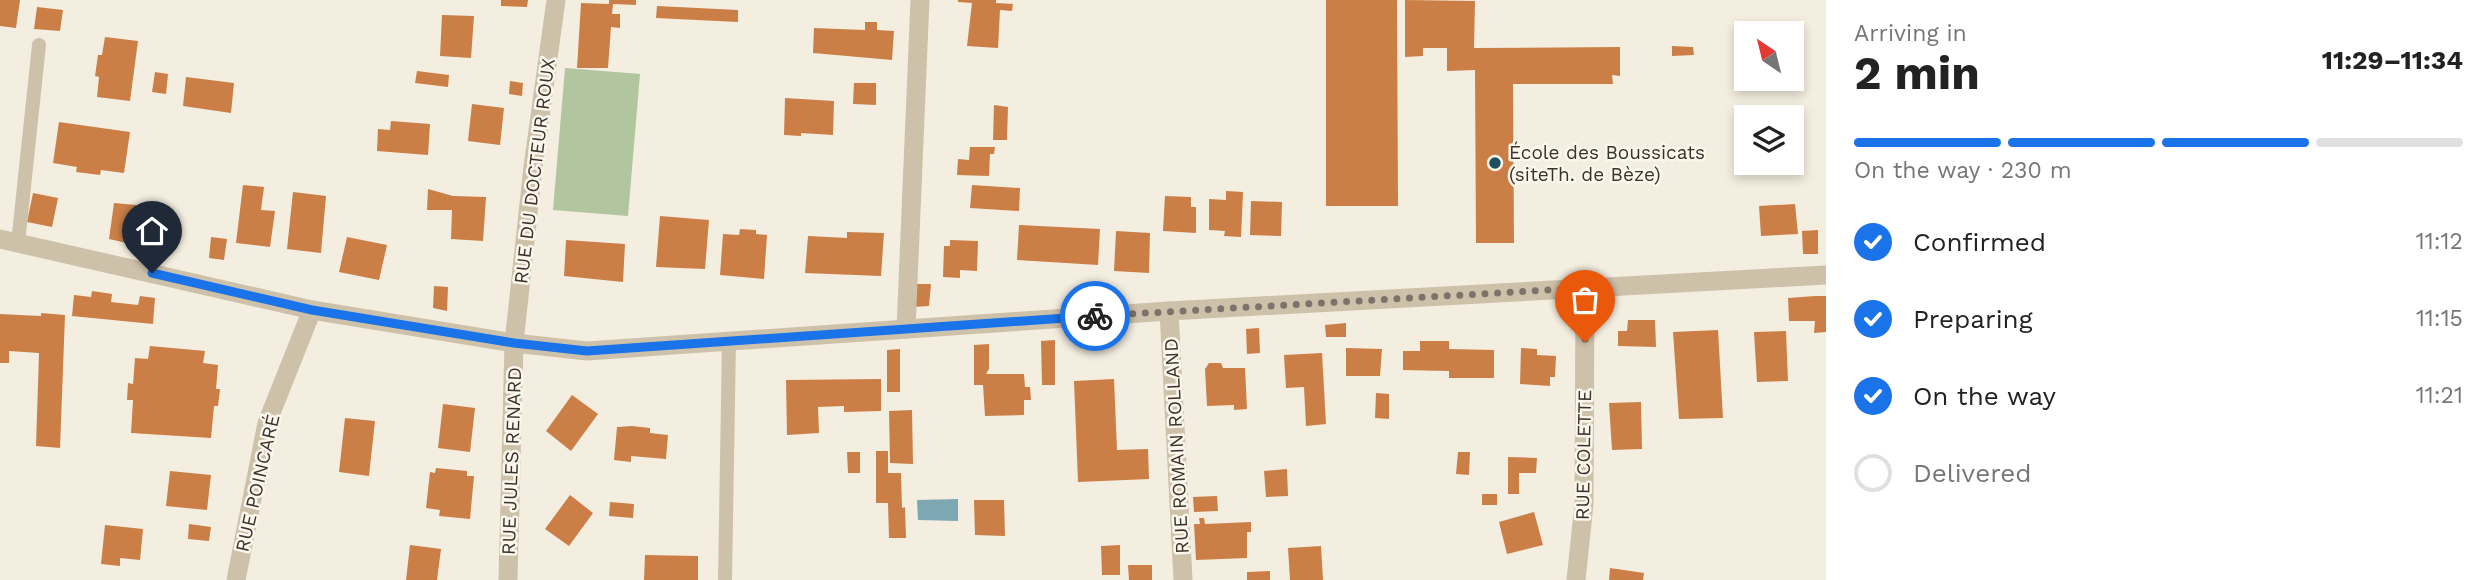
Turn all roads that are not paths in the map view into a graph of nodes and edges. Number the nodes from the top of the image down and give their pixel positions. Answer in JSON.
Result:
{"nodes":[{"id":1,"x":556,"y":0,"type":"edge"},
{"id":2,"x":920,"y":0,"type":"edge"},
{"id":3,"x":39,"y":45,"type":"dead end"},
{"id":4,"x":9,"y":241,"type":"edge"},
{"id":5,"x":1826,"y":275,"type":"edge"},
{"id":6,"x":1585,"y":288,"type":"junction"},
{"id":7,"x":312,"y":310,"type":"junction"},
{"id":8,"x":1169,"y":311,"type":"junction"},
{"id":9,"x":906,"y":329,"type":"junction"},
{"id":10,"x":729,"y":341,"type":"junction"},
{"id":11,"x":514,"y":343,"type":"junction"},
{"id":12,"x":236,"y":580,"type":"edge"},
{"id":13,"x":508,"y":580,"type":"edge"},
{"id":14,"x":725,"y":580,"type":"edge"},
{"id":15,"x":1183,"y":580,"type":"edge"},
{"id":16,"x":1576,"y":580,"type":"edge"}],
"edges":[{"from":1,"to":11,"type":"street","name":"RUE DU DOCTEUR ROUX"},
{"from":2,"to":9,"type":"street"},
{"from":3,"to":4,"type":"lane"},
{"from":4,"to":7,"type":"street"},
{"from":5,"to":6,"type":"street"},
{"from":6,"to":8,"type":"street"},
{"from":6,"to":16,"type":"street","name":"RUE COLETTE"},
{"from":7,"to":11,"type":"street"},
{"from":7,"to":12,"type":"street","name":"RUE POINCARÉ"},
{"from":8,"to":9,"type":"street"},
{"from":8,"to":15,"type":"street","name":"RUE ROMAIN ROLLAND"},
{"from":9,"to":10,"type":"street"},
{"from":10,"to":11,"type":"street"},
{"from":10,"to":14,"type":"lane"},
{"from":11,"to":13,"type":"street","name":"RUE JULES RENARD"}]}
